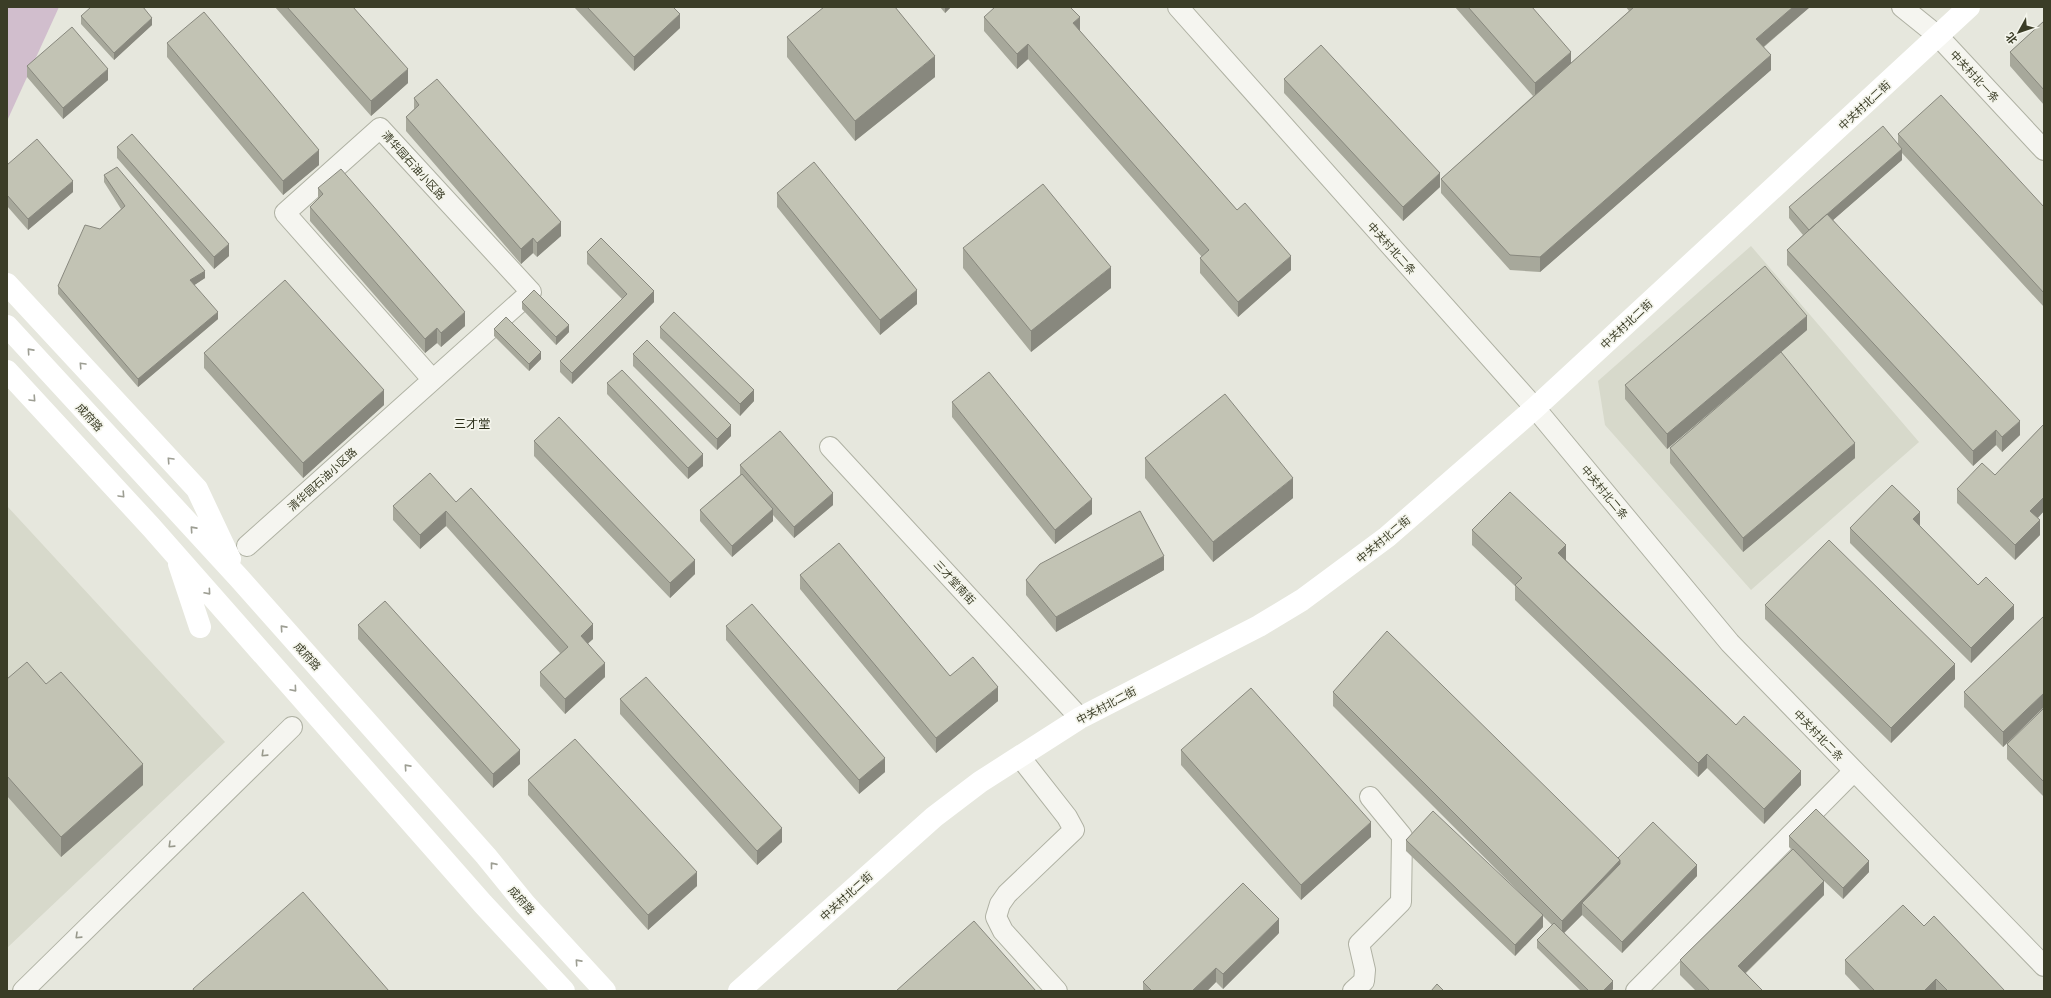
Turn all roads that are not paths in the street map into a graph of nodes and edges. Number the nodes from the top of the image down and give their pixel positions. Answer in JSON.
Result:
{"nodes":[{"id":1,"x":1178,"y":7,"type":"edge"},
{"id":2,"x":1902,"y":7,"type":"edge"},
{"id":3,"x":1969,"y":7,"type":"edge"},
{"id":4,"x":1938,"y":36,"type":"junction"},
{"id":5,"x":2044,"y":150,"type":"edge"},
{"id":6,"x":7,"y":284,"type":"edge"},
{"id":7,"x":7,"y":326,"type":"edge"},
{"id":8,"x":7,"y":371,"type":"edge"},
{"id":9,"x":432,"y":379,"type":"junction"},
{"id":10,"x":1535,"y":408,"type":"junction"},
{"id":11,"x":830,"y":447,"type":"dead end"},
{"id":12,"x":247,"y":546,"type":"dead end"},
{"id":13,"x":175,"y":554,"type":"junction"},
{"id":14,"x":239,"y":578,"type":"junction"},
{"id":15,"x":200,"y":628,"type":"dead end"},
{"id":16,"x":1080,"y":718,"type":"junction"},
{"id":17,"x":1020,"y":757,"type":"junction"},
{"id":18,"x":1854,"y":771,"type":"junction"},
{"id":19,"x":1370,"y":797,"type":"dead end"},
{"id":20,"x":2044,"y":966,"type":"edge"},
{"id":21,"x":23,"y":991,"type":"edge"},
{"id":22,"x":42,"y":991,"type":"edge"},
{"id":23,"x":564,"y":991,"type":"edge"},
{"id":24,"x":605,"y":991,"type":"edge"},
{"id":25,"x":739,"y":991,"type":"edge"},
{"id":26,"x":1058,"y":991,"type":"edge"},
{"id":27,"x":1353,"y":991,"type":"edge"},
{"id":28,"x":1636,"y":991,"type":"edge"}],
"edges":[{"from":1,"to":10,"type":"street","name":"中关村北二条"},
{"from":2,"to":4,"type":"street","name":"中关村北一条"},
{"from":3,"to":4,"type":"main road","name":"中关村北二街"},
{"from":4,"to":5,"type":"street","name":"中关村北一条"},
{"from":4,"to":10,"type":"main road","name":"中关村北二街"},
{"from":14,"to":6,"type":"main road","one_way":true},
{"from":14,"to":7,"type":"main road","name":"成府路","one_way":true},
{"from":8,"to":13,"type":"main road","one_way":true},
{"from":9,"to":9,"type":"street","name":"清华园石油小区路"},
{"from":9,"to":12,"type":"street","name":"清华园石油小区路"},
{"from":10,"to":16,"type":"main road","name":"中关村北二街"},
{"from":10,"to":18,"type":"street","name":"中关村北二条"},
{"from":11,"to":16,"type":"street","name":"三才堂南街"},
{"from":13,"to":15,"type":"main road"},
{"from":13,"to":23,"type":"main road","one_way":true},
{"from":24,"to":14,"type":"main road","name":"成府路","one_way":true},
{"from":16,"to":17,"type":"main road","name":"中关村北二街"},
{"from":17,"to":25,"type":"main road","name":"中关村北二街"},
{"from":17,"to":26,"type":"street"},
{"from":18,"to":20,"type":"street","name":"中关村北二条"},
{"from":18,"to":28,"type":"street"},
{"from":19,"to":27,"type":"street"},
{"from":22,"to":21,"type":"street","one_way":true}]}
